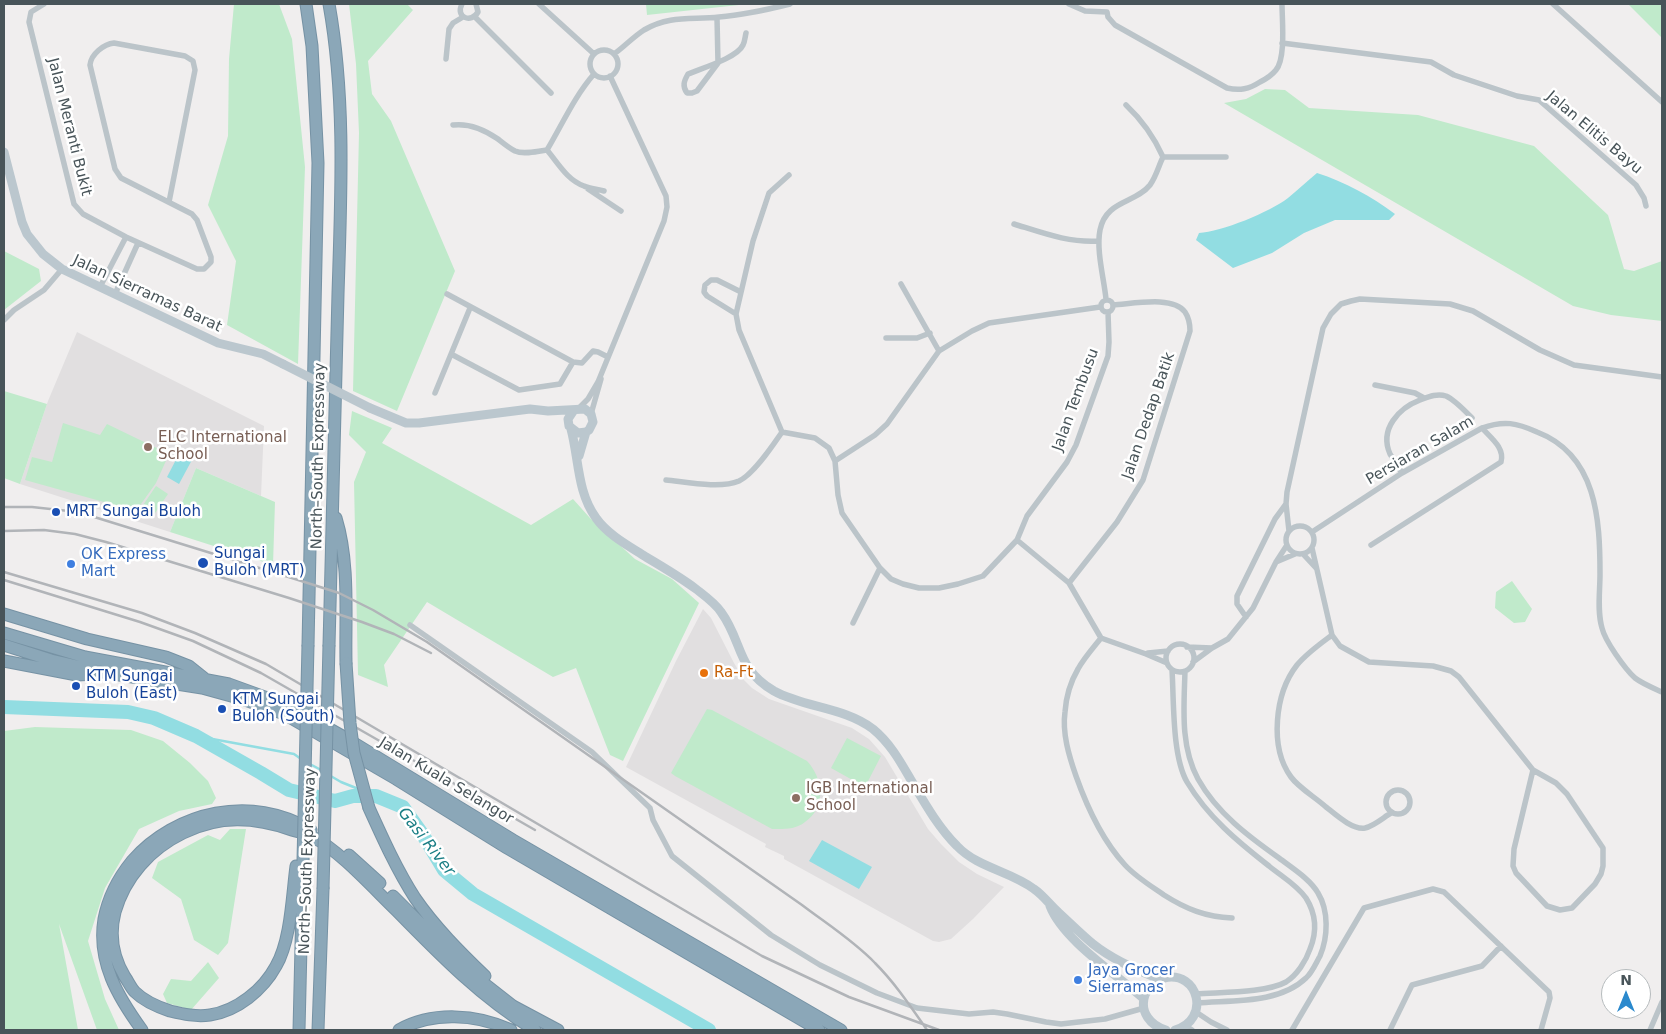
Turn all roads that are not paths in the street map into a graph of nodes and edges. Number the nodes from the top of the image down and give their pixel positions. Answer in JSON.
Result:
{"nodes":[{"id":1,"x":44,"y":4,"type":"edge"},
{"id":2,"x":306,"y":4,"type":"edge"},
{"id":3,"x":330,"y":4,"type":"edge"},
{"id":4,"x":462,"y":4,"type":"edge"},
{"id":5,"x":477,"y":4,"type":"edge"},
{"id":6,"x":540,"y":4,"type":"edge"},
{"id":7,"x":790,"y":4,"type":"edge"},
{"id":8,"x":1069,"y":4,"type":"edge"},
{"id":9,"x":1108,"y":4,"type":"edge"},
{"id":10,"x":1282,"y":4,"type":"edge"},
{"id":11,"x":1553,"y":4,"type":"edge"},
{"id":12,"x":1107,"y":12,"type":"junction"},
{"id":13,"x":463,"y":17,"type":"junction"},
{"id":14,"x":475,"y":17,"type":"junction"},
{"id":15,"x":717,"y":18,"type":"junction"},
{"id":16,"x":746,"y":33,"type":"dead end"},
{"id":17,"x":1282,"y":43,"type":"junction"},
{"id":18,"x":594,"y":54,"type":"junction"},
{"id":19,"x":614,"y":54,"type":"junction"},
{"id":20,"x":446,"y":59,"type":"dead end"},
{"id":21,"x":718,"y":63,"type":"junction"},
{"id":22,"x":594,"y":74,"type":"junction"},
{"id":23,"x":610,"y":76,"type":"junction"},
{"id":24,"x":551,"y":93,"type":"dead end"},
{"id":25,"x":1662,"y":102,"type":"edge"},
{"id":26,"x":1126,"y":105,"type":"dead end"},
{"id":27,"x":453,"y":125,"type":"dead end"},
{"id":28,"x":547,"y":150,"type":"junction"},
{"id":29,"x":4,"y":152,"type":"edge"},
{"id":30,"x":1163,"y":157,"type":"junction"},
{"id":31,"x":1226,"y":157,"type":"dead end"},
{"id":32,"x":789,"y":175,"type":"dead end"},
{"id":33,"x":584,"y":186,"type":"junction"},
{"id":34,"x":604,"y":191,"type":"dead end"},
{"id":35,"x":169,"y":202,"type":"junction"},
{"id":36,"x":1646,"y":206,"type":"dead end"},
{"id":37,"x":621,"y":211,"type":"dead end"},
{"id":38,"x":1014,"y":224,"type":"dead end"},
{"id":39,"x":126,"y":237,"type":"junction"},
{"id":40,"x":1099,"y":241,"type":"junction"},
{"id":41,"x":138,"y":243,"type":"junction"},
{"id":42,"x":62,"y":269,"type":"junction"},
{"id":43,"x":901,"y":284,"type":"dead end"},
{"id":44,"x":100,"y":287,"type":"junction"},
{"id":45,"x":741,"y":292,"type":"junction"},
{"id":46,"x":115,"y":294,"type":"junction"},
{"id":47,"x":447,"y":294,"type":"dead end"},
{"id":48,"x":1106,"y":300,"type":"junction"},
{"id":49,"x":1113,"y":305,"type":"junction"},
{"id":50,"x":1100,"y":307,"type":"junction"},
{"id":51,"x":470,"y":308,"type":"junction"},
{"id":52,"x":1108,"y":312,"type":"junction"},
{"id":53,"x":736,"y":314,"type":"junction"},
{"id":54,"x":4,"y":320,"type":"edge"},
{"id":55,"x":930,"y":333,"type":"junction"},
{"id":56,"x":886,"y":338,"type":"dead end"},
{"id":57,"x":940,"y":351,"type":"junction"},
{"id":58,"x":451,"y":354,"type":"junction"},
{"id":59,"x":608,"y":357,"type":"junction"},
{"id":60,"x":573,"y":362,"type":"junction"},
{"id":61,"x":603,"y":370,"type":"junction"},
{"id":62,"x":1662,"y":377,"type":"edge"},
{"id":63,"x":1375,"y":385,"type":"dead end"},
{"id":64,"x":435,"y":393,"type":"dead end"},
{"id":65,"x":1424,"y":398,"type":"junction"},
{"id":66,"x":576,"y":409,"type":"junction"},
{"id":67,"x":548,"y":411,"type":"junction"},
{"id":68,"x":591,"y":414,"type":"junction"},
{"id":69,"x":1472,"y":418,"type":"dead end"},
{"id":70,"x":570,"y":426,"type":"junction"},
{"id":71,"x":1482,"y":428,"type":"junction"},
{"id":72,"x":586,"y":432,"type":"junction"},
{"id":73,"x":782,"y":432,"type":"junction"},
{"id":74,"x":578,"y":459,"type":"junction"},
{"id":75,"x":835,"y":461,"type":"junction"},
{"id":76,"x":1402,"y":474,"type":"junction"},
{"id":77,"x":666,"y":480,"type":"dead end"},
{"id":78,"x":1286,"y":504,"type":"junction"},
{"id":79,"x":333,"y":507,"type":"junction"},
{"id":80,"x":1288,"y":515,"type":"junction"},
{"id":81,"x":1301,"y":526,"type":"junction"},
{"id":82,"x":1289,"y":531,"type":"junction"},
{"id":83,"x":1312,"y":532,"type":"junction"},
{"id":84,"x":1017,"y":540,"type":"junction"},
{"id":85,"x":1287,"y":545,"type":"junction"},
{"id":86,"x":1371,"y":545,"type":"dead end"},
{"id":87,"x":1312,"y":548,"type":"junction"},
{"id":88,"x":1295,"y":554,"type":"junction"},
{"id":89,"x":1303,"y":554,"type":"junction"},
{"id":90,"x":1276,"y":562,"type":"junction"},
{"id":91,"x":880,"y":568,"type":"junction"},
{"id":92,"x":1318,"y":569,"type":"junction"},
{"id":93,"x":1069,"y":583,"type":"junction"},
{"id":94,"x":4,"y":614,"type":"edge"},
{"id":95,"x":1246,"y":618,"type":"junction"},
{"id":96,"x":853,"y":623,"type":"dead end"},
{"id":97,"x":410,"y":625,"type":"dead end"},
{"id":98,"x":4,"y":634,"type":"edge"},
{"id":99,"x":1332,"y":635,"type":"junction"},
{"id":100,"x":1101,"y":638,"type":"junction"},
{"id":101,"x":4,"y":645,"type":"edge"},
{"id":102,"x":1187,"y":646,"type":"junction"},
{"id":103,"x":1212,"y":648,"type":"junction"},
{"id":104,"x":1168,"y":651,"type":"junction"},
{"id":105,"x":1146,"y":654,"type":"junction"},
{"id":106,"x":4,"y":661,"type":"edge"},
{"id":107,"x":1194,"y":662,"type":"junction"},
{"id":108,"x":1167,"y":663,"type":"junction"},
{"id":109,"x":17,"y":664,"type":"junction"},
{"id":110,"x":4,"y":667,"type":"edge"},
{"id":111,"x":1172,"y":670,"type":"junction"},
{"id":112,"x":1185,"y":671,"type":"junction"},
{"id":113,"x":107,"y":673,"type":"junction"},
{"id":114,"x":204,"y":678,"type":"junction"},
{"id":115,"x":1662,"y":692,"type":"edge"},
{"id":116,"x":1533,"y":770,"type":"junction"},
{"id":117,"x":1391,"y":813,"type":"junction"},
{"id":118,"x":300,"y":863,"type":"junction"},
{"id":119,"x":1049,"y":904,"type":"junction"},
{"id":120,"x":1232,"y":918,"type":"dead end"},
{"id":121,"x":1501,"y":946,"type":"junction"},
{"id":122,"x":1160,"y":979,"type":"junction"},
{"id":123,"x":1662,"y":1002,"type":"edge"},
{"id":124,"x":1144,"y":1003,"type":"junction"},
{"id":125,"x":1196,"y":1003,"type":"junction"},
{"id":126,"x":1153,"y":1027,"type":"edge"},
{"id":127,"x":554,"y":1028,"type":"edge"},
{"id":128,"x":1189,"y":1028,"type":"edge"},
{"id":129,"x":142,"y":1030,"type":"edge"},
{"id":130,"x":299,"y":1030,"type":"edge"},
{"id":131,"x":318,"y":1030,"type":"edge"},
{"id":132,"x":399,"y":1030,"type":"edge"},
{"id":133,"x":511,"y":1030,"type":"edge"},
{"id":134,"x":535,"y":1030,"type":"edge"},
{"id":135,"x":819,"y":1030,"type":"edge"},
{"id":136,"x":842,"y":1030,"type":"edge"},
{"id":137,"x":1166,"y":1030,"type":"edge"},
{"id":138,"x":1175,"y":1030,"type":"edge"},
{"id":139,"x":1226,"y":1030,"type":"edge"},
{"id":140,"x":1292,"y":1030,"type":"edge"},
{"id":141,"x":1390,"y":1030,"type":"edge"},
{"id":142,"x":1541,"y":1030,"type":"edge"},
{"id":143,"x":1650,"y":1030,"type":"edge"}],
"edges":[{"from":1,"to":39,"type":"street","name":"Jalan Meranti Bukit"},
{"from":2,"to":118,"type":"highway","name":"North–South Expressway","bridge":true},
{"from":3,"to":79,"type":"highway","name":"North–South Expressway"},
{"from":4,"to":13,"type":"street"},
{"from":5,"to":14,"type":"street"},
{"from":6,"to":18,"type":"street"},
{"from":7,"to":15,"type":"street"},
{"from":8,"to":12,"type":"street"},
{"from":9,"to":12,"type":"street"},
{"from":10,"to":17,"type":"street"},
{"from":11,"to":25,"type":"street"},
{"from":12,"to":17,"type":"street"},
{"from":13,"to":14,"type":"street"},
{"from":13,"to":20,"type":"street"},
{"from":14,"to":24,"type":"street"},
{"from":15,"to":19,"type":"street"},
{"from":15,"to":21,"type":"street"},
{"from":16,"to":21,"type":"street"},
{"from":17,"to":36,"type":"street","name":"Jalan Elitis Bayu"},
{"from":18,"to":19,"type":"street"},
{"from":18,"to":22,"type":"street"},
{"from":19,"to":23,"type":"street"},
{"from":21,"to":21,"type":"street"},
{"from":22,"to":23,"type":"street"},
{"from":22,"to":28,"type":"street"},
{"from":23,"to":59,"type":"street"},
{"from":26,"to":30,"type":"street"},
{"from":27,"to":28,"type":"street"},
{"from":28,"to":33,"type":"street"},
{"from":29,"to":42,"type":"street","name":"Jalan Sierramas Barat"},
{"from":30,"to":31,"type":"street"},
{"from":30,"to":40,"type":"street"},
{"from":32,"to":45,"type":"street"},
{"from":33,"to":34,"type":"street"},
{"from":33,"to":37,"type":"street"},
{"from":35,"to":35,"type":"street","name":"Jalan Meranti Bukit"},
{"from":35,"to":41,"type":"street","name":"Jalan Meranti Bukit"},
{"from":38,"to":40,"type":"street"},
{"from":39,"to":41,"type":"street","name":"Jalan Meranti Bukit"},
{"from":39,"to":44,"type":"street"},
{"from":40,"to":48,"type":"street"},
{"from":41,"to":46,"type":"street"},
{"from":42,"to":44,"type":"street","name":"Jalan Sierramas Barat"},
{"from":42,"to":54,"type":"street"},
{"from":43,"to":55,"type":"street"},
{"from":44,"to":46,"type":"street","name":"Jalan Sierramas Barat"},
{"from":45,"to":53,"type":"street"},
{"from":45,"to":53,"type":"street"},
{"from":46,"to":67,"type":"street","name":"Jalan Sierramas Barat","bridge":true},
{"from":47,"to":51,"type":"street"},
{"from":48,"to":49,"type":"street"},
{"from":48,"to":50,"type":"street"},
{"from":49,"to":52,"type":"street"},
{"from":49,"to":93,"type":"street","name":"Jalan Dedap Batik"},
{"from":50,"to":52,"type":"street"},
{"from":50,"to":57,"type":"street"},
{"from":51,"to":58,"type":"street"},
{"from":51,"to":60,"type":"street"},
{"from":52,"to":84,"type":"street","name":"Jalan Tembusu"},
{"from":53,"to":73,"type":"street"},
{"from":55,"to":56,"type":"street"},
{"from":55,"to":57,"type":"street"},
{"from":57,"to":75,"type":"street"},
{"from":58,"to":60,"type":"street"},
{"from":58,"to":64,"type":"street"},
{"from":59,"to":60,"type":"street"},
{"from":59,"to":61,"type":"street"},
{"from":61,"to":66,"type":"street"},
{"from":61,"to":68,"type":"street"},
{"from":62,"to":78,"type":"street"},
{"from":63,"to":65,"type":"street"},
{"from":65,"to":69,"type":"street"},
{"from":65,"to":76,"type":"street"},
{"from":66,"to":67,"type":"street","name":"Jalan Sierramas Barat"},
{"from":66,"to":68,"type":"street"},
{"from":66,"to":70,"type":"street"},
{"from":67,"to":70,"type":"street","name":"Jalan Sierramas Barat"},
{"from":68,"to":72,"type":"street"},
{"from":70,"to":72,"type":"street"},
{"from":70,"to":74,"type":"street"},
{"from":71,"to":76,"type":"street","name":"Persiaran Salam"},
{"from":71,"to":86,"type":"street"},
{"from":71,"to":115,"type":"street","name":"Persiaran Salam"},
{"from":72,"to":74,"type":"street"},
{"from":73,"to":75,"type":"street"},
{"from":73,"to":77,"type":"street"},
{"from":74,"to":119,"type":"street"},
{"from":75,"to":91,"type":"street"},
{"from":76,"to":83,"type":"street","name":"Persiaran Salam"},
{"from":78,"to":80,"type":"street"},
{"from":78,"to":95,"type":"street"},
{"from":79,"to":127,"type":"highway","bridge":true},
{"from":79,"to":131,"type":"highway","name":"North–South Expressway","bridge":true},
{"from":80,"to":81,"type":"street"},
{"from":80,"to":82,"type":"street"},
{"from":81,"to":82,"type":"street"},
{"from":81,"to":83,"type":"street"},
{"from":82,"to":85,"type":"street"},
{"from":83,"to":87,"type":"street"},
{"from":84,"to":91,"type":"street"},
{"from":84,"to":93,"type":"street"},
{"from":85,"to":88,"type":"street"},
{"from":85,"to":90,"type":"street"},
{"from":87,"to":89,"type":"street"},
{"from":87,"to":92,"type":"street"},
{"from":88,"to":89,"type":"street"},
{"from":88,"to":90,"type":"street"},
{"from":89,"to":92,"type":"street"},
{"from":90,"to":95,"type":"street"},
{"from":91,"to":96,"type":"street"},
{"from":92,"to":99,"type":"street"},
{"from":93,"to":100,"type":"street"},
{"from":94,"to":114,"type":"highway"},
{"from":95,"to":103,"type":"street"},
{"from":97,"to":124,"type":"street"},
{"from":98,"to":114,"type":"highway","name":"Jalan Kuala Selangor"},
{"from":99,"to":116,"type":"street"},
{"from":99,"to":117,"type":"street"},
{"from":100,"to":105,"type":"street"},
{"from":100,"to":120,"type":"street"},
{"from":101,"to":113,"type":"highway","name":"Jalan Kuala Selangor"},
{"from":102,"to":103,"type":"street"},
{"from":102,"to":104,"type":"street"},
{"from":102,"to":107,"type":"street"},
{"from":103,"to":107,"type":"street"},
{"from":104,"to":105,"type":"street"},
{"from":104,"to":108,"type":"street"},
{"from":105,"to":108,"type":"street"},
{"from":106,"to":109,"type":"highway"},
{"from":107,"to":112,"type":"street"},
{"from":108,"to":111,"type":"street"},
{"from":109,"to":110,"type":"highway"},
{"from":109,"to":113,"type":"highway"},
{"from":111,"to":112,"type":"street"},
{"from":111,"to":125,"type":"street"},
{"from":112,"to":125,"type":"street"},
{"from":113,"to":135,"type":"highway","name":"Jalan Kuala Selangor"},
{"from":114,"to":136,"type":"highway","name":"Jalan Kuala Selangor"},
{"from":116,"to":116,"type":"street"},
{"from":117,"to":117,"type":"street"},
{"from":118,"to":130,"type":"highway","name":"North–South Expressway"},
{"from":118,"to":134,"type":"highway"},
{"from":119,"to":122,"type":"street"},
{"from":119,"to":124,"type":"street"},
{"from":121,"to":140,"type":"street"},
{"from":121,"to":141,"type":"street"},
{"from":121,"to":142,"type":"street"},
{"from":122,"to":124,"type":"street"},
{"from":122,"to":125,"type":"street"},
{"from":123,"to":143,"type":"street"},
{"from":124,"to":126,"type":"street"},
{"from":125,"to":128,"type":"street"},
{"from":125,"to":139,"type":"street"},
{"from":126,"to":137,"type":"street"},
{"from":127,"to":129,"type":"highway"},
{"from":128,"to":138,"type":"street"},
{"from":132,"to":133,"type":"highway"}]}
